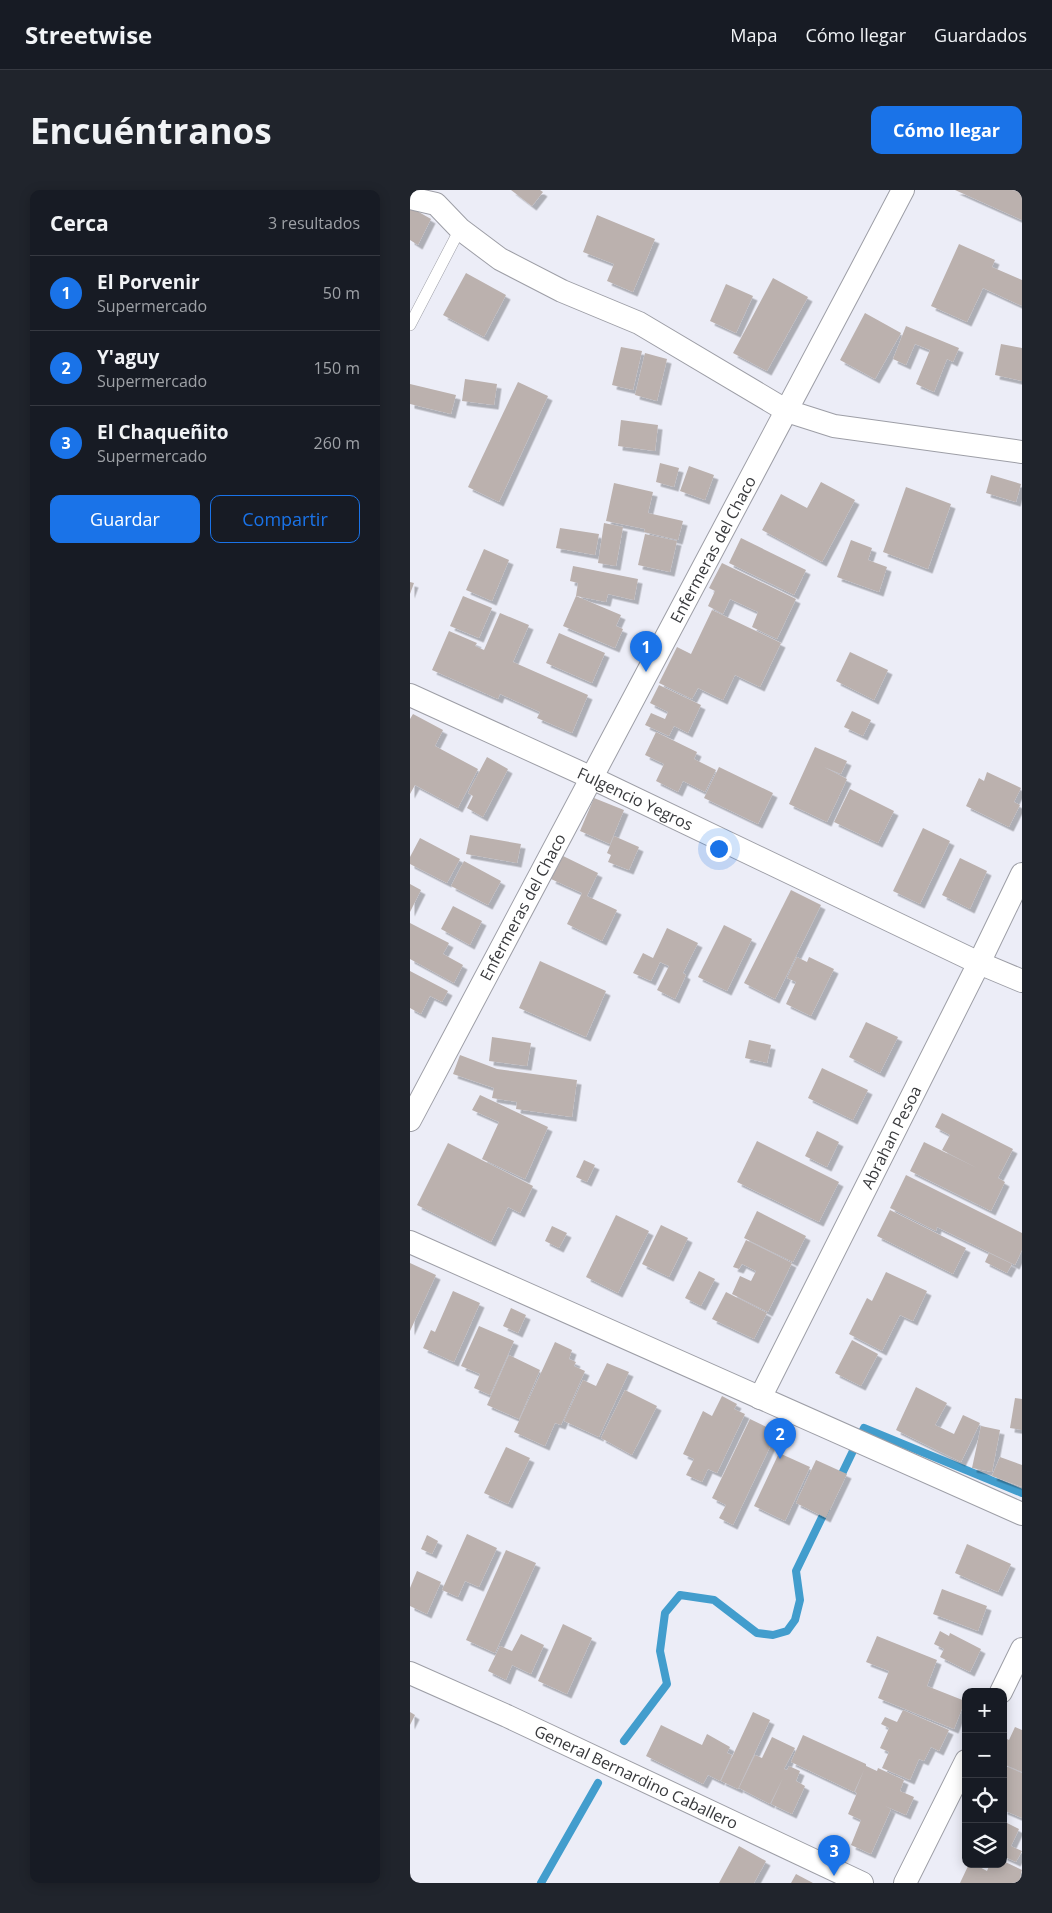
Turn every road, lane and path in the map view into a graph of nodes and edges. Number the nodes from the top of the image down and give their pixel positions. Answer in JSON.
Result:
{"nodes":[{"id":1,"x":903,"y":190,"type":"edge"},
{"id":2,"x":439,"y":197,"type":"edge"},
{"id":3,"x":410,"y":198,"type":"edge"},
{"id":4,"x":460,"y":229,"type":"junction"},
{"id":5,"x":410,"y":325,"type":"edge"},
{"id":6,"x":787,"y":411,"type":"junction"},
{"id":7,"x":1022,"y":452,"type":"edge"},
{"id":8,"x":410,"y":695,"type":"edge"},
{"id":9,"x":590,"y":777,"type":"junction"},
{"id":10,"x":1022,"y":874,"type":"edge"},
{"id":11,"x":979,"y":963,"type":"junction"},
{"id":12,"x":1022,"y":981,"type":"edge"},
{"id":13,"x":410,"y":1120,"type":"edge"},
{"id":14,"x":410,"y":1242,"type":"edge"},
{"id":15,"x":760,"y":1398,"type":"junction"},
{"id":16,"x":1022,"y":1514,"type":"edge"},
{"id":17,"x":1022,"y":1649,"type":"edge"},
{"id":18,"x":410,"y":1673,"type":"edge"},
{"id":19,"x":1003,"y":1688,"type":"edge"},
{"id":20,"x":962,"y":1769,"type":"edge"},
{"id":21,"x":862,"y":1883,"type":"edge"},
{"id":22,"x":905,"y":1883,"type":"edge"}],
"edges":[{"from":1,"to":6,"type":"street","name":"Enfermeras del Chaco"},
{"from":2,"to":3,"type":"street"},
{"from":2,"to":4,"type":"street"},
{"from":4,"to":5,"type":"lane"},
{"from":4,"to":6,"type":"street"},
{"from":6,"to":7,"type":"street"},
{"from":6,"to":9,"type":"street","name":"Enfermeras del Chaco"},
{"from":8,"to":9,"type":"street","name":"Fulgencio Yegros"},
{"from":9,"to":11,"type":"street","name":"Fulgencio Yegros"},
{"from":9,"to":13,"type":"street","name":"Enfermeras del Chaco"},
{"from":10,"to":11,"type":"street","name":"Abrahan Pesoa"},
{"from":11,"to":12,"type":"street","name":"Fulgencio Yegros"},
{"from":11,"to":15,"type":"street","name":"Abrahan Pesoa"},
{"from":14,"to":15,"type":"street"},
{"from":15,"to":16,"type":"street"},
{"from":17,"to":19,"type":"street"},
{"from":18,"to":21,"type":"street","name":"General Bernardino Caballero"},
{"from":20,"to":22,"type":"street"}]}
